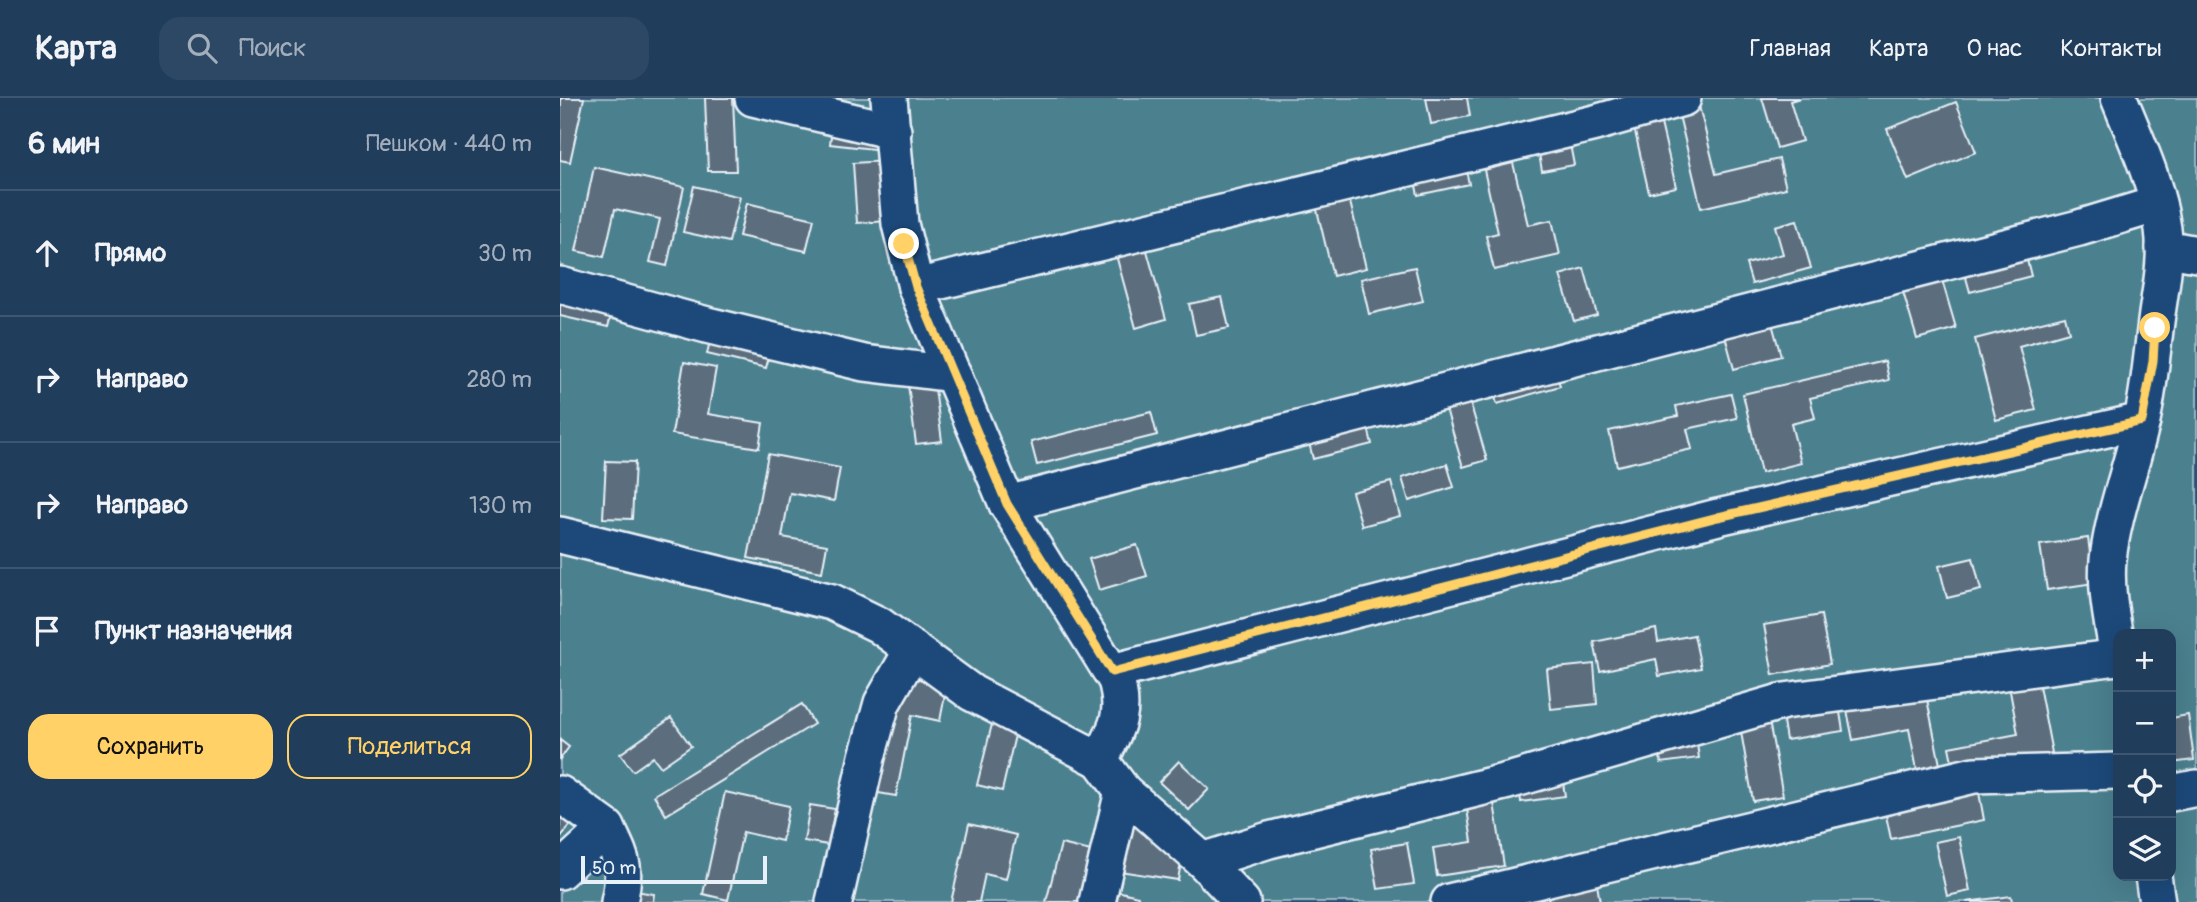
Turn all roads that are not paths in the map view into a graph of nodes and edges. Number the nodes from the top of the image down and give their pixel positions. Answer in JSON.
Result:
{"nodes":[{"id":1,"x":753,"y":98,"type":"edge"},
{"id":2,"x":1683,"y":98,"type":"edge"},
{"id":3,"x":2119,"y":98,"type":"edge"},
{"id":4,"x":891,"y":115,"type":"edge"},
{"id":5,"x":2158,"y":204,"type":"junction"},
{"id":6,"x":2181,"y":251,"type":"edge"},
{"id":7,"x":560,"y":285,"type":"edge"},
{"id":8,"x":916,"y":287,"type":"junction"},
{"id":9,"x":953,"y":374,"type":"junction"},
{"id":10,"x":2142,"y":421,"type":"junction"},
{"id":11,"x":1007,"y":504,"type":"junction"},
{"id":12,"x":560,"y":535,"type":"edge"},
{"id":13,"x":2114,"y":629,"type":"edge"},
{"id":14,"x":913,"y":649,"type":"junction"},
{"id":15,"x":2113,"y":657,"type":"edge"},
{"id":16,"x":1112,"y":672,"type":"junction"},
{"id":17,"x":1100,"y":760,"type":"junction"},
{"id":18,"x":2113,"y":771,"type":"edge"},
{"id":19,"x":2197,"y":788,"type":"edge"},
{"id":20,"x":1123,"y":791,"type":"junction"},
{"id":21,"x":2176,"y":792,"type":"edge"},
{"id":22,"x":560,"y":794,"type":"edge"},
{"id":23,"x":607,"y":828,"type":"junction"},
{"id":24,"x":1203,"y":861,"type":"junction"},
{"id":25,"x":560,"y":871,"type":"edge"},
{"id":26,"x":2154,"y":881,"type":"edge"},
{"id":27,"x":619,"y":902,"type":"edge"},
{"id":28,"x":834,"y":902,"type":"edge"},
{"id":29,"x":1097,"y":902,"type":"edge"},
{"id":30,"x":1242,"y":902,"type":"edge"},
{"id":31,"x":1449,"y":902,"type":"edge"},
{"id":32,"x":2157,"y":902,"type":"edge"}],
"edges":[{"from":1,"to":4,"type":"street"},
{"from":2,"to":8,"type":"street"},
{"from":3,"to":5,"type":"street"},
{"from":4,"to":8,"type":"street"},
{"from":5,"to":6,"type":"street"},
{"from":5,"to":11,"type":"street"},
{"from":6,"to":10,"type":"street"},
{"from":7,"to":9,"type":"street"},
{"from":8,"to":9,"type":"street"},
{"from":9,"to":11,"type":"street"},
{"from":10,"to":13,"type":"street"},
{"from":10,"to":16,"type":"street"},
{"from":11,"to":16,"type":"street"},
{"from":12,"to":14,"type":"street"},
{"from":14,"to":17,"type":"street"},
{"from":14,"to":28,"type":"street"},
{"from":15,"to":24,"type":"street"},
{"from":16,"to":17,"type":"street"},
{"from":17,"to":20,"type":"street"},
{"from":18,"to":31,"type":"street"},
{"from":19,"to":21,"type":"street"},
{"from":20,"to":24,"type":"street"},
{"from":20,"to":29,"type":"street"},
{"from":22,"to":23,"type":"street"},
{"from":23,"to":25,"type":"street"},
{"from":23,"to":27,"type":"street"},
{"from":24,"to":30,"type":"street"},
{"from":26,"to":32,"type":"street"}]}
